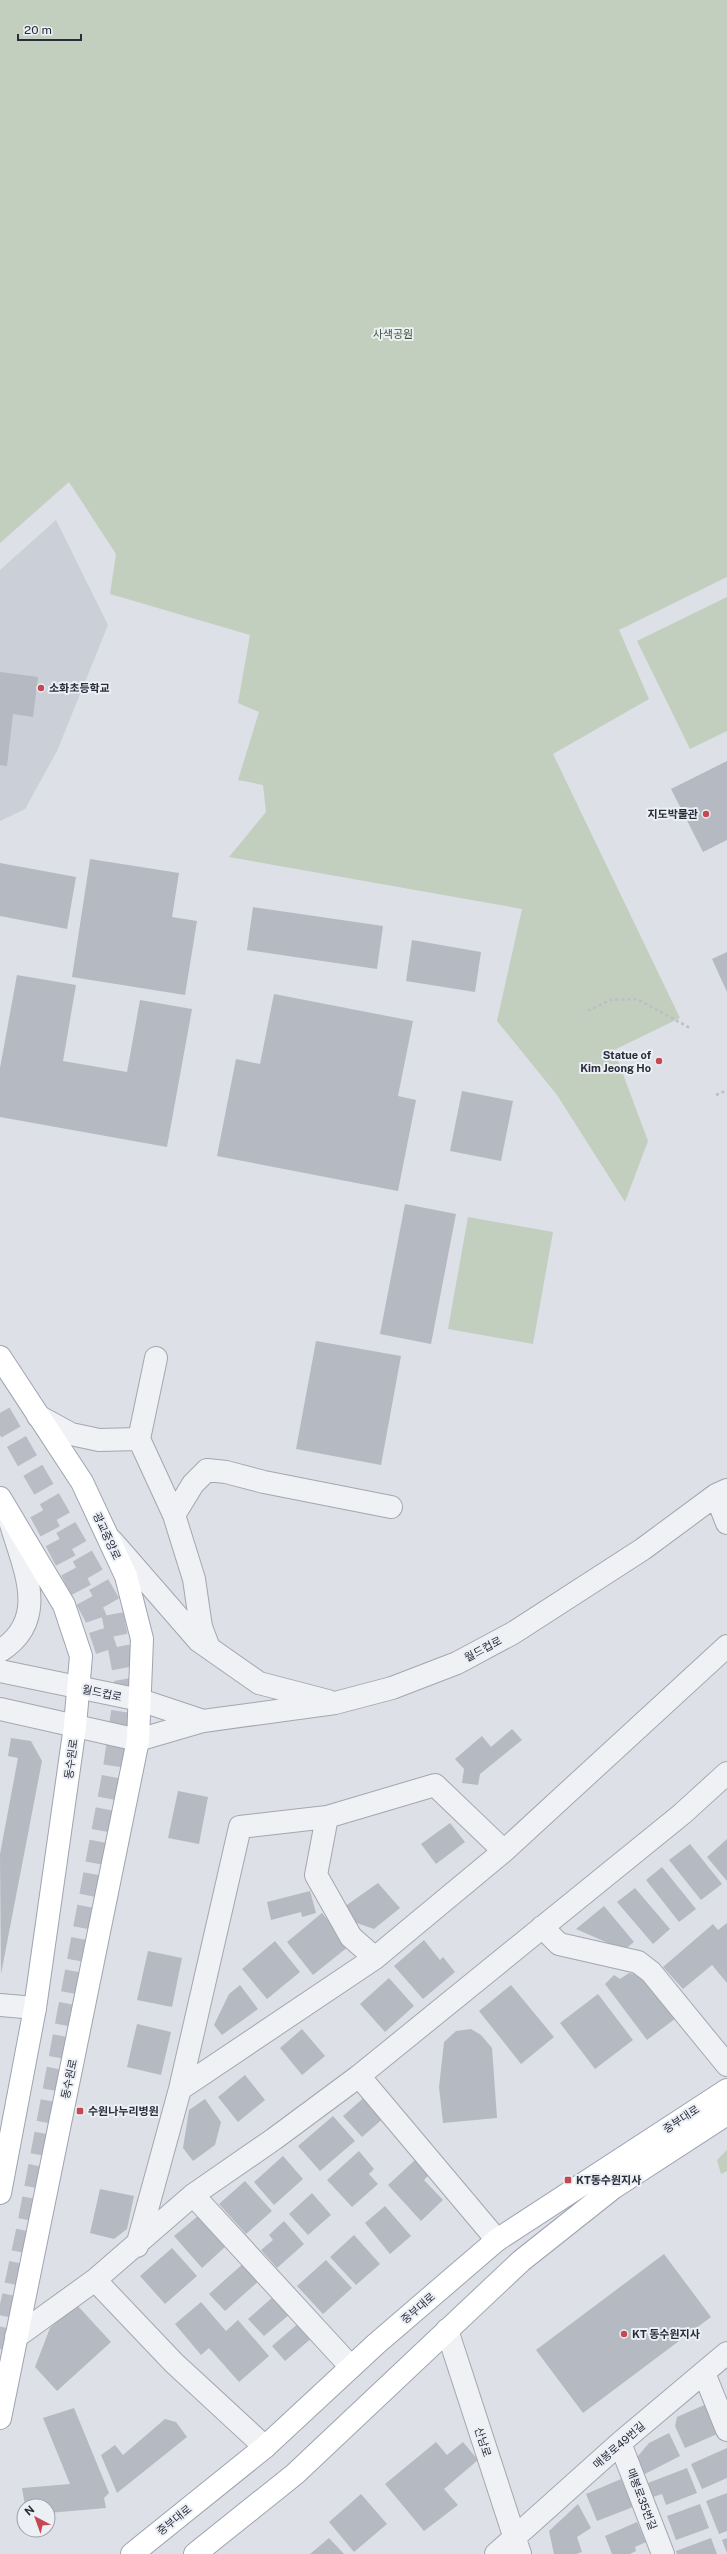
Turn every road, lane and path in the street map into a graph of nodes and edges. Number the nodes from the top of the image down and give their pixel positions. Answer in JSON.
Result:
{"nodes":[{"id":1,"x":588,"y":1011,"type":"dead end"},
{"id":2,"x":690,"y":1028,"type":"dead end"},
{"id":3,"x":727,"y":1090,"type":"edge"},
{"id":4,"x":716,"y":1095,"type":"dead end"},
{"id":5,"x":0,"y":1357,"type":"edge"},
{"id":6,"x":156,"y":1358,"type":"dead end"},
{"id":7,"x":38,"y":1416,"type":"junction"},
{"id":8,"x":139,"y":1439,"type":"junction"},
{"id":9,"x":722,"y":1493,"type":"edge"},
{"id":10,"x":4,"y":1503,"type":"edge"},
{"id":11,"x":392,"y":1507,"type":"dead end"},
{"id":12,"x":174,"y":1515,"type":"junction"},
{"id":13,"x":727,"y":1523,"type":"edge"},
{"id":14,"x":106,"y":1534,"type":"junction"},
{"id":15,"x":727,"y":1646,"type":"edge"},
{"id":16,"x":209,"y":1648,"type":"junction"},
{"id":17,"x":0,"y":1651,"type":"edge"},
{"id":18,"x":0,"y":1671,"type":"edge"},
{"id":19,"x":78,"y":1688,"type":"junction"},
{"id":20,"x":140,"y":1700,"type":"junction"},
{"id":21,"x":335,"y":1703,"type":"junction"},
{"id":22,"x":0,"y":1709,"type":"edge"},
{"id":23,"x":203,"y":1721,"type":"junction"},
{"id":24,"x":75,"y":1726,"type":"junction"},
{"id":25,"x":138,"y":1740,"type":"junction"},
{"id":26,"x":727,"y":1774,"type":"edge"},
{"id":27,"x":327,"y":1817,"type":"junction"},
{"id":28,"x":504,"y":1851,"type":"junction"},
{"id":29,"x":542,"y":1927,"type":"junction"},
{"id":30,"x":375,"y":1958,"type":"junction"},
{"id":31,"x":0,"y":2005,"type":"edge"},
{"id":32,"x":35,"y":2008,"type":"junction"},
{"id":33,"x":727,"y":2065,"type":"edge"},
{"id":34,"x":359,"y":2076,"type":"junction"},
{"id":35,"x":180,"y":2089,"type":"junction"},
{"id":36,"x":727,"y":2090,"type":"edge"},
{"id":37,"x":727,"y":2114,"type":"edge"},
{"id":38,"x":0,"y":2193,"type":"edge"},
{"id":39,"x":192,"y":2195,"type":"junction"},
{"id":40,"x":497,"y":2240,"type":"junction"},
{"id":41,"x":137,"y":2246,"type":"junction"},
{"id":42,"x":95,"y":2280,"type":"junction"},
{"id":43,"x":447,"y":2330,"type":"junction"},
{"id":44,"x":16,"y":2338,"type":"junction"},
{"id":45,"x":727,"y":2353,"type":"edge"},
{"id":46,"x":351,"y":2367,"type":"junction"},
{"id":47,"x":704,"y":2373,"type":"junction"},
{"id":48,"x":0,"y":2418,"type":"edge"},
{"id":49,"x":727,"y":2430,"type":"edge"},
{"id":50,"x":620,"y":2443,"type":"junction"},
{"id":51,"x":265,"y":2447,"type":"junction"},
{"id":52,"x":517,"y":2546,"type":"edge"},
{"id":53,"x":132,"y":2554,"type":"edge"},
{"id":54,"x":196,"y":2554,"type":"edge"},
{"id":55,"x":496,"y":2554,"type":"edge"},
{"id":56,"x":663,"y":2554,"type":"edge"}],
"edges":[{"from":1,"to":2,"type":"path"},
{"from":3,"to":4,"type":"path"},
{"from":5,"to":7,"type":"main road","name":"광교중앙로"},
{"from":6,"to":8,"type":"street"},
{"from":7,"to":8,"type":"street"},
{"from":7,"to":14,"type":"main road","name":"광교중앙로"},
{"from":8,"to":12,"type":"street"},
{"from":9,"to":13,"type":"street"},
{"from":9,"to":21,"type":"street","name":"월드컵로"},
{"from":10,"to":17,"type":"street"},
{"from":10,"to":19,"type":"main road"},
{"from":11,"to":12,"type":"street"},
{"from":12,"to":16,"type":"street"},
{"from":14,"to":16,"type":"street"},
{"from":14,"to":20,"type":"main road","name":"광교중앙로"},
{"from":15,"to":28,"type":"street"},
{"from":16,"to":21,"type":"street"},
{"from":18,"to":19,"type":"street","name":"월드컵로"},
{"from":19,"to":20,"type":"street","name":"월드컵로"},
{"from":19,"to":24,"type":"main road"},
{"from":20,"to":23,"type":"street","name":"월드컵로"},
{"from":20,"to":25,"type":"main road","name":"광교중앙로"},
{"from":21,"to":23,"type":"street","name":"월드컵로"},
{"from":22,"to":24,"type":"street","name":"월드컵로"},
{"from":23,"to":25,"type":"street","name":"월드컵로"},
{"from":24,"to":25,"type":"street","name":"월드컵로"},
{"from":24,"to":32,"type":"main road","name":"동수원로"},
{"from":25,"to":44,"type":"main road","name":"동수원로"},
{"from":26,"to":29,"type":"street"},
{"from":27,"to":28,"type":"street"},
{"from":27,"to":30,"type":"street"},
{"from":27,"to":35,"type":"street"},
{"from":28,"to":30,"type":"street"},
{"from":29,"to":33,"type":"street"},
{"from":29,"to":34,"type":"street"},
{"from":30,"to":35,"type":"street"},
{"from":31,"to":32,"type":"street"},
{"from":32,"to":38,"type":"main road","name":"동수원로"},
{"from":34,"to":39,"type":"street"},
{"from":34,"to":40,"type":"street"},
{"from":35,"to":41,"type":"street"},
{"from":36,"to":40,"type":"main road","name":"중부대로"},
{"from":37,"to":43,"type":"main road","name":"중부대로"},
{"from":39,"to":41,"type":"street"},
{"from":39,"to":46,"type":"street"},
{"from":40,"to":46,"type":"main road","name":"중부대로"},
{"from":41,"to":42,"type":"street"},
{"from":42,"to":44,"type":"street"},
{"from":42,"to":51,"type":"street"},
{"from":43,"to":52,"type":"street","name":"산남로"},
{"from":43,"to":54,"type":"main road","name":"중부대로"},
{"from":44,"to":48,"type":"main road","name":"동수원로"},
{"from":45,"to":47,"type":"street","name":"매봉로49번길"},
{"from":46,"to":51,"type":"main road","name":"중부대로"},
{"from":47,"to":49,"type":"street"},
{"from":47,"to":50,"type":"street","name":"매봉로49번길"},
{"from":50,"to":52,"type":"street","name":"매봉로49번길"},
{"from":50,"to":56,"type":"street","name":"매봉로35번길"},
{"from":51,"to":53,"type":"main road","name":"중부대로"},
{"from":52,"to":55,"type":"street","name":"매봉로49번길"}]}
